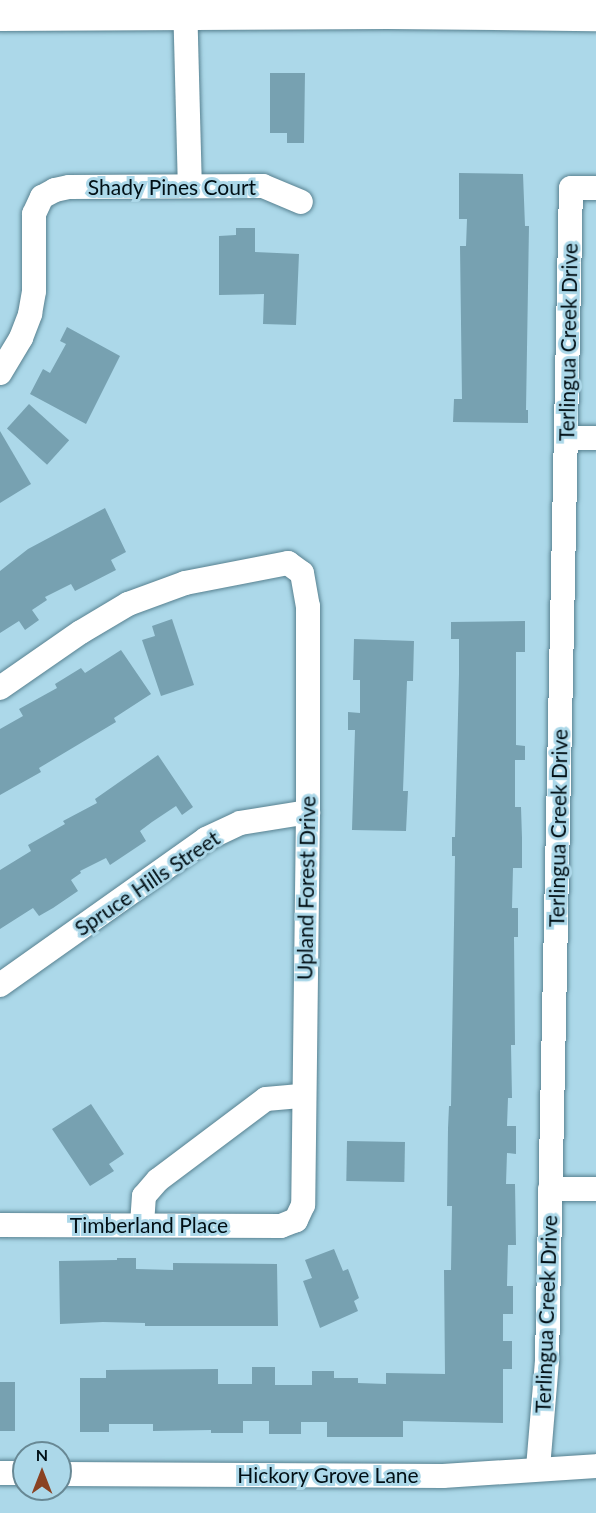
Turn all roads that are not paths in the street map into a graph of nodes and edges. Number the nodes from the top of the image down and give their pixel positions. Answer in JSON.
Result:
{"nodes":[{"id":1,"x":185,"y":7,"type":"edge"},
{"id":2,"x":0,"y":15,"type":"edge"},
{"id":3,"x":596,"y":15,"type":"edge"},
{"id":4,"x":190,"y":185,"type":"junction"},
{"id":5,"x":596,"y":188,"type":"edge"},
{"id":6,"x":301,"y":202,"type":"dead end"},
{"id":7,"x":0,"y":373,"type":"edge"},
{"id":8,"x":567,"y":438,"type":"junction"},
{"id":9,"x":596,"y":438,"type":"edge"},
{"id":10,"x":0,"y":688,"type":"edge"},
{"id":11,"x":308,"y":812,"type":"junction"},
{"id":12,"x":0,"y":985,"type":"edge"},
{"id":13,"x":303,"y":1096,"type":"junction"},
{"id":14,"x":550,"y":1189,"type":"junction"},
{"id":15,"x":596,"y":1190,"type":"edge"},
{"id":16,"x":296,"y":1220,"type":"joint"},
{"id":17,"x":142,"y":1224,"type":"junction"},
{"id":18,"x":0,"y":1225,"type":"edge"},
{"id":19,"x":596,"y":1466,"type":"edge"},
{"id":20,"x":538,"y":1468,"type":"junction"},
{"id":21,"x":72,"y":1474,"type":"edge"}],
"edges":[{"from":1,"to":2,"type":"main road"},
{"from":1,"to":3,"type":"main road"},
{"from":1,"to":4,"type":"street"},
{"from":4,"to":6,"type":"street","name":"Shady Pines Court"},
{"from":4,"to":7,"type":"street","name":"Shady Pines Court"},
{"from":5,"to":8,"type":"street","name":"Terlingua Creek Drive"},
{"from":8,"to":9,"type":"street"},
{"from":8,"to":14,"type":"street","name":"Terlingua Creek Drive"},
{"from":10,"to":11,"type":"street","name":"Upland Forest Drive"},
{"from":11,"to":12,"type":"street","name":"Spruce Hills Street"},
{"from":11,"to":13,"type":"street","name":"Upland Forest Drive"},
{"from":13,"to":16,"type":"street","name":"Upland Forest Drive"},
{"from":13,"to":17,"type":"street"},
{"from":14,"to":15,"type":"street"},
{"from":14,"to":20,"type":"street","name":"Terlingua Creek Drive"},
{"from":16,"to":17,"type":"street","name":"Timberland Place"},
{"from":17,"to":18,"type":"street","name":"Timberland Place"},
{"from":19,"to":20,"type":"street","name":"Hickory Grove Lane"},
{"from":20,"to":21,"type":"street","name":"Hickory Grove Lane"}]}
